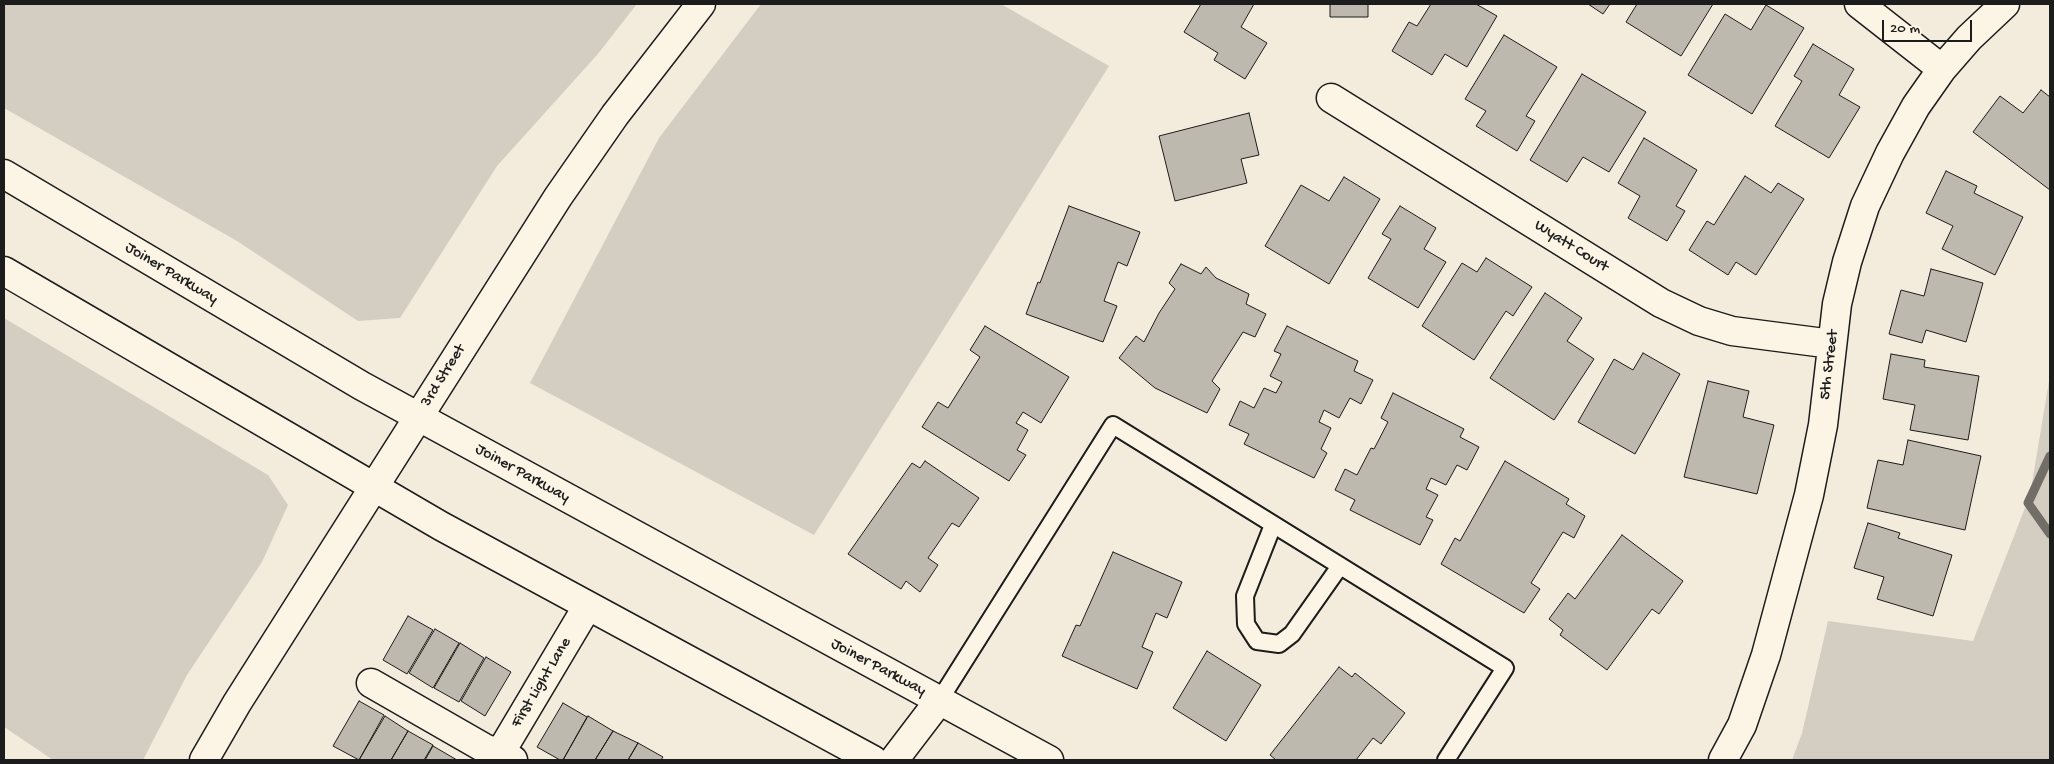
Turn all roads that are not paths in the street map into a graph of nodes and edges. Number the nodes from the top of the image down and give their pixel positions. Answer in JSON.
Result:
{"nodes":[{"id":1,"x":701,"y":4,"type":"edge"},
{"id":2,"x":1859,"y":4,"type":"edge"},
{"id":3,"x":2005,"y":4,"type":"edge"},
{"id":4,"x":1942,"y":69,"type":"junction"},
{"id":5,"x":1331,"y":98,"type":"dead end"},
{"id":6,"x":6,"y":176,"type":"edge"},
{"id":7,"x":4,"y":270,"type":"edge"},
{"id":8,"x":1832,"y":344,"type":"junction"},
{"id":9,"x":418,"y":417,"type":"junction"},
{"id":10,"x":374,"y":487,"type":"junction"},
{"id":11,"x":1274,"y":525,"type":"junction"},
{"id":12,"x":1340,"y":566,"type":"junction"},
{"id":13,"x":587,"y":607,"type":"junction"},
{"id":14,"x":371,"y":684,"type":"dead end"},
{"id":15,"x":939,"y":701,"type":"junction"},
{"id":16,"x":503,"y":758,"type":"edge"},
{"id":17,"x":204,"y":760,"type":"edge"},
{"id":18,"x":873,"y":760,"type":"edge"},
{"id":19,"x":894,"y":760,"type":"edge"},
{"id":20,"x":1049,"y":760,"type":"edge"},
{"id":21,"x":1446,"y":760,"type":"edge"},
{"id":22,"x":1724,"y":760,"type":"edge"}],
"edges":[{"from":1,"to":9,"type":"street","name":"3rd Street"},
{"from":2,"to":4,"type":"street"},
{"from":3,"to":4,"type":"street","name":"5th Street"},
{"from":4,"to":8,"type":"street","name":"5th Street"},
{"from":5,"to":8,"type":"street","name":"Wyatt Court"},
{"from":6,"to":9,"type":"street","name":"Joiner Parkway"},
{"from":7,"to":10,"type":"street"},
{"from":8,"to":22,"type":"street","name":"5th Street"},
{"from":9,"to":10,"type":"street","name":"3rd Street"},
{"from":9,"to":15,"type":"street","name":"Joiner Parkway"},
{"from":10,"to":13,"type":"street"},
{"from":10,"to":17,"type":"street","name":"3rd Street"},
{"from":11,"to":12,"type":"lane"},
{"from":11,"to":12,"type":"lane"},
{"from":11,"to":15,"type":"lane"},
{"from":12,"to":21,"type":"lane"},
{"from":13,"to":16,"type":"street","name":"First Light Lane"},
{"from":13,"to":18,"type":"street"},
{"from":14,"to":16,"type":"street"},
{"from":15,"to":19,"type":"street"},
{"from":15,"to":20,"type":"street","name":"Joiner Parkway"}]}
